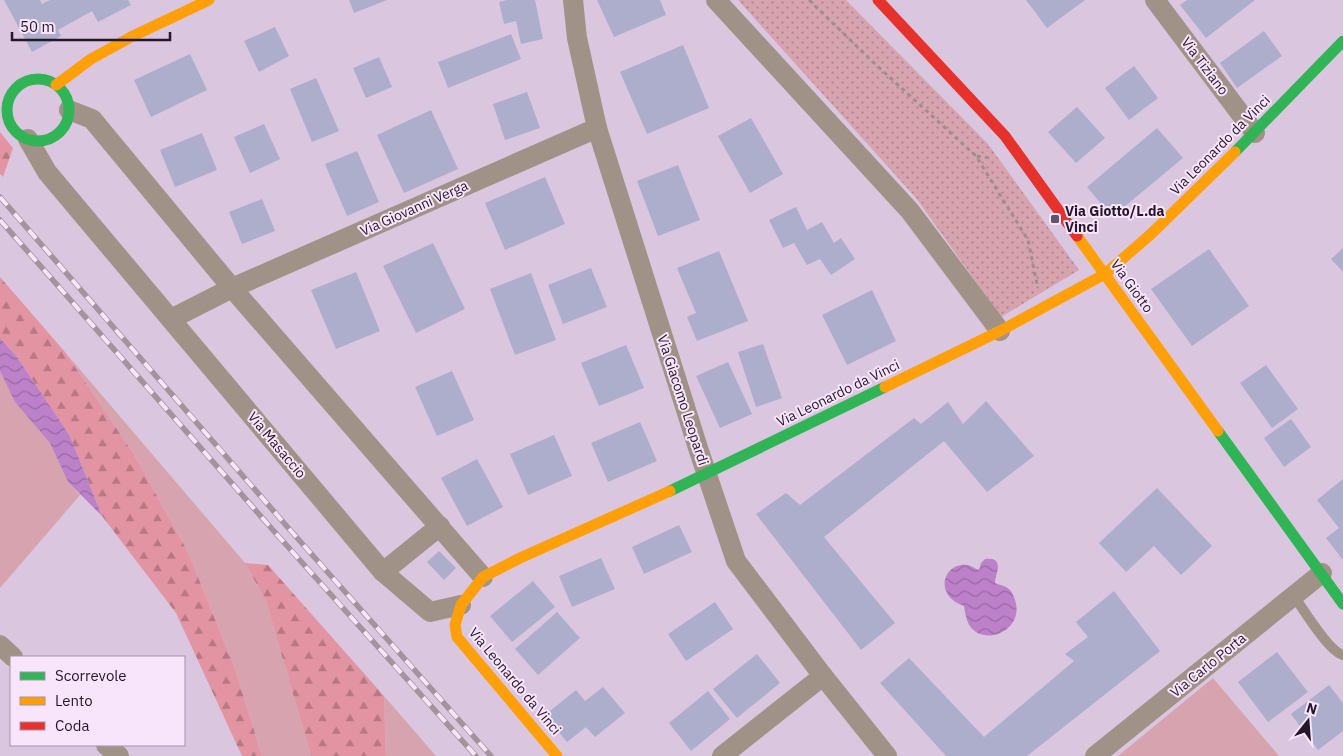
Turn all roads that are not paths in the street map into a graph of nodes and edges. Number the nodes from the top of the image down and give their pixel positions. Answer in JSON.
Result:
{"nodes":[{"id":1,"x":209,"y":0,"type":"edge"},
{"id":2,"x":573,"y":0,"type":"edge"},
{"id":3,"x":716,"y":0,"type":"edge"},
{"id":4,"x":878,"y":0,"type":"edge"},
{"id":5,"x":1155,"y":0,"type":"edge"},
{"id":6,"x":1343,"y":41,"type":"edge"},
{"id":7,"x":56,"y":85,"type":"junction"},
{"id":8,"x":0,"y":88,"type":"edge"},
{"id":9,"x":9,"y":100,"type":"junction"},
{"id":10,"x":69,"y":110,"type":"junction"},
{"id":11,"x":597,"y":128,"type":"junction"},
{"id":12,"x":1255,"y":133,"type":"junction"},
{"id":13,"x":28,"y":139,"type":"junction"},
{"id":14,"x":1105,"y":274,"type":"junction"},
{"id":15,"x":232,"y":288,"type":"junction"},
{"id":16,"x":171,"y":319,"type":"junction"},
{"id":17,"x":1000,"y":331,"type":"junction"},
{"id":18,"x":707,"y":474,"type":"junction"},
{"id":19,"x":440,"y":526,"type":"junction"},
{"id":20,"x":383,"y":572,"type":"junction"},
{"id":21,"x":1322,"y":573,"type":"junction"},
{"id":22,"x":483,"y":577,"type":"junction"},
{"id":23,"x":1294,"y":596,"type":"junction"},
{"id":24,"x":1343,"y":604,"type":"edge"},
{"id":25,"x":461,"y":605,"type":"junction"},
{"id":26,"x":0,"y":645,"type":"edge"},
{"id":27,"x":1343,"y":655,"type":"edge"},
{"id":28,"x":12,"y":656,"type":"edge"},
{"id":29,"x":823,"y":676,"type":"junction"},
{"id":30,"x":107,"y":746,"type":"edge"},
{"id":31,"x":118,"y":756,"type":"edge"},
{"id":32,"x":557,"y":756,"type":"edge"},
{"id":33,"x":722,"y":756,"type":"edge"},
{"id":34,"x":887,"y":756,"type":"edge"},
{"id":35,"x":1095,"y":756,"type":"edge"}],
"edges":[{"from":1,"to":7,"type":"street"},
{"from":2,"to":11,"type":"street","name":"Via Giacomo Leopardi"},
{"from":3,"to":17,"type":"street"},
{"from":4,"to":14,"type":"street","name":"Via Giotto"},
{"from":5,"to":12,"type":"street","name":"Via Tiziano"},
{"from":6,"to":12,"type":"street","name":"Via Leonardo da Vinci"},
{"from":7,"to":9,"type":"street"},
{"from":7,"to":10,"type":"street"},
{"from":8,"to":9,"type":"street"},
{"from":9,"to":13,"type":"street"},
{"from":10,"to":13,"type":"street"},
{"from":10,"to":15,"type":"street"},
{"from":11,"to":15,"type":"street","name":"Via Giovanni Verga"},
{"from":11,"to":18,"type":"street","name":"Via Giacomo Leopardi"},
{"from":12,"to":14,"type":"street","name":"Via Leonardo da Vinci"},
{"from":13,"to":16,"type":"street","name":"Via Masaccio"},
{"from":14,"to":17,"type":"street","name":"Via Leonardo da Vinci"},
{"from":14,"to":21,"type":"street","name":"Via Giotto"},
{"from":15,"to":16,"type":"street"},
{"from":15,"to":19,"type":"street"},
{"from":16,"to":20,"type":"street","name":"Via Masaccio"},
{"from":17,"to":18,"type":"street","name":"Via Leonardo da Vinci"},
{"from":18,"to":22,"type":"street","name":"Via Leonardo da Vinci"},
{"from":18,"to":29,"type":"street","name":"Via Giacomo Leopardi"},
{"from":19,"to":20,"type":"street"},
{"from":19,"to":22,"type":"street"},
{"from":20,"to":25,"type":"street","name":"Via Masaccio"},
{"from":21,"to":23,"type":"street","name":"Via Carlo Porta"},
{"from":21,"to":24,"type":"street","name":"Via Giotto"},
{"from":22,"to":25,"type":"street","name":"Via Leonardo da Vinci"},
{"from":23,"to":27,"type":"lane"},
{"from":23,"to":35,"type":"street","name":"Via Carlo Porta"},
{"from":25,"to":32,"type":"street","name":"Via Leonardo da Vinci"},
{"from":26,"to":28,"type":"street"},
{"from":29,"to":33,"type":"street"},
{"from":29,"to":34,"type":"street","name":"Via Giacomo Leopardi"},
{"from":30,"to":31,"type":"street"}]}
